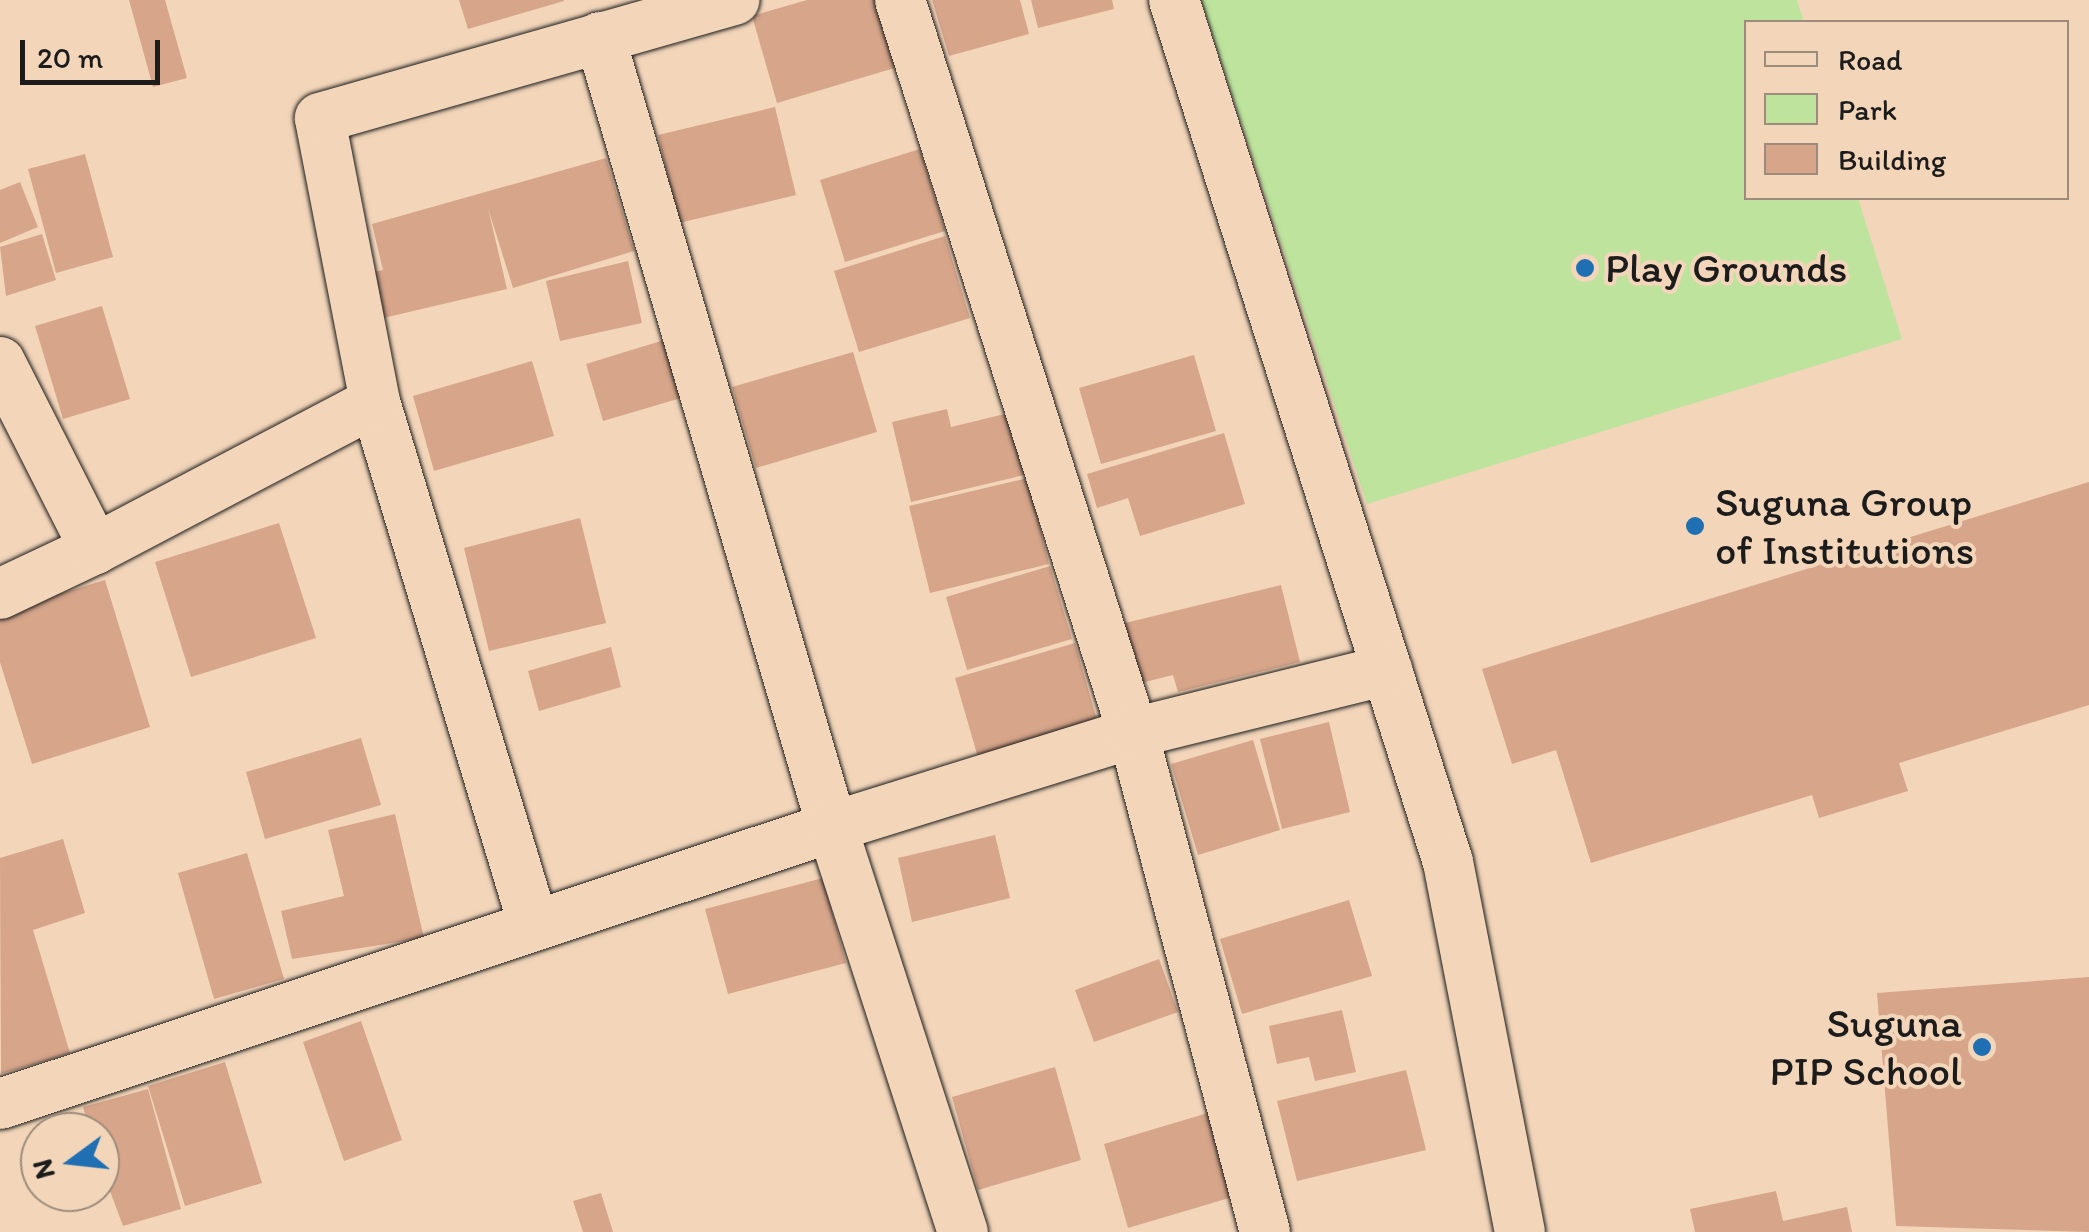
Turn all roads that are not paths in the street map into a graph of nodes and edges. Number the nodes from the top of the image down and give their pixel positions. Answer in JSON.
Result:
{"nodes":[{"id":1,"x":736,"y":0,"type":"edge"},
{"id":2,"x":900,"y":0,"type":"edge"},
{"id":3,"x":1174,"y":0,"type":"edge"},
{"id":4,"x":600,"y":37,"type":"junction"},
{"id":5,"x":0,"y":362,"type":"edge"},
{"id":6,"x":375,"y":402,"type":"junction"},
{"id":7,"x":94,"y":549,"type":"junction"},
{"id":8,"x":0,"y":594,"type":"edge"},
{"id":9,"x":1387,"y":670,"type":"junction"},
{"id":10,"x":1133,"y":734,"type":"junction"},
{"id":11,"x":832,"y":827,"type":"junction"},
{"id":12,"x":534,"y":923,"type":"junction"},
{"id":13,"x":0,"y":1104,"type":"edge"},
{"id":14,"x":963,"y":1232,"type":"edge"},
{"id":15,"x":1266,"y":1232,"type":"edge"},
{"id":16,"x":1520,"y":1232,"type":"edge"}],
"edges":[{"from":1,"to":4,"type":"street"},
{"from":2,"to":10,"type":"street"},
{"from":3,"to":9,"type":"street"},
{"from":4,"to":6,"type":"street"},
{"from":4,"to":11,"type":"street"},
{"from":5,"to":7,"type":"street"},
{"from":6,"to":7,"type":"street"},
{"from":6,"to":12,"type":"street"},
{"from":7,"to":8,"type":"street"},
{"from":9,"to":10,"type":"street"},
{"from":9,"to":16,"type":"street"},
{"from":10,"to":11,"type":"street"},
{"from":10,"to":15,"type":"street"},
{"from":11,"to":12,"type":"street"},
{"from":11,"to":14,"type":"street"},
{"from":12,"to":13,"type":"street"}]}
